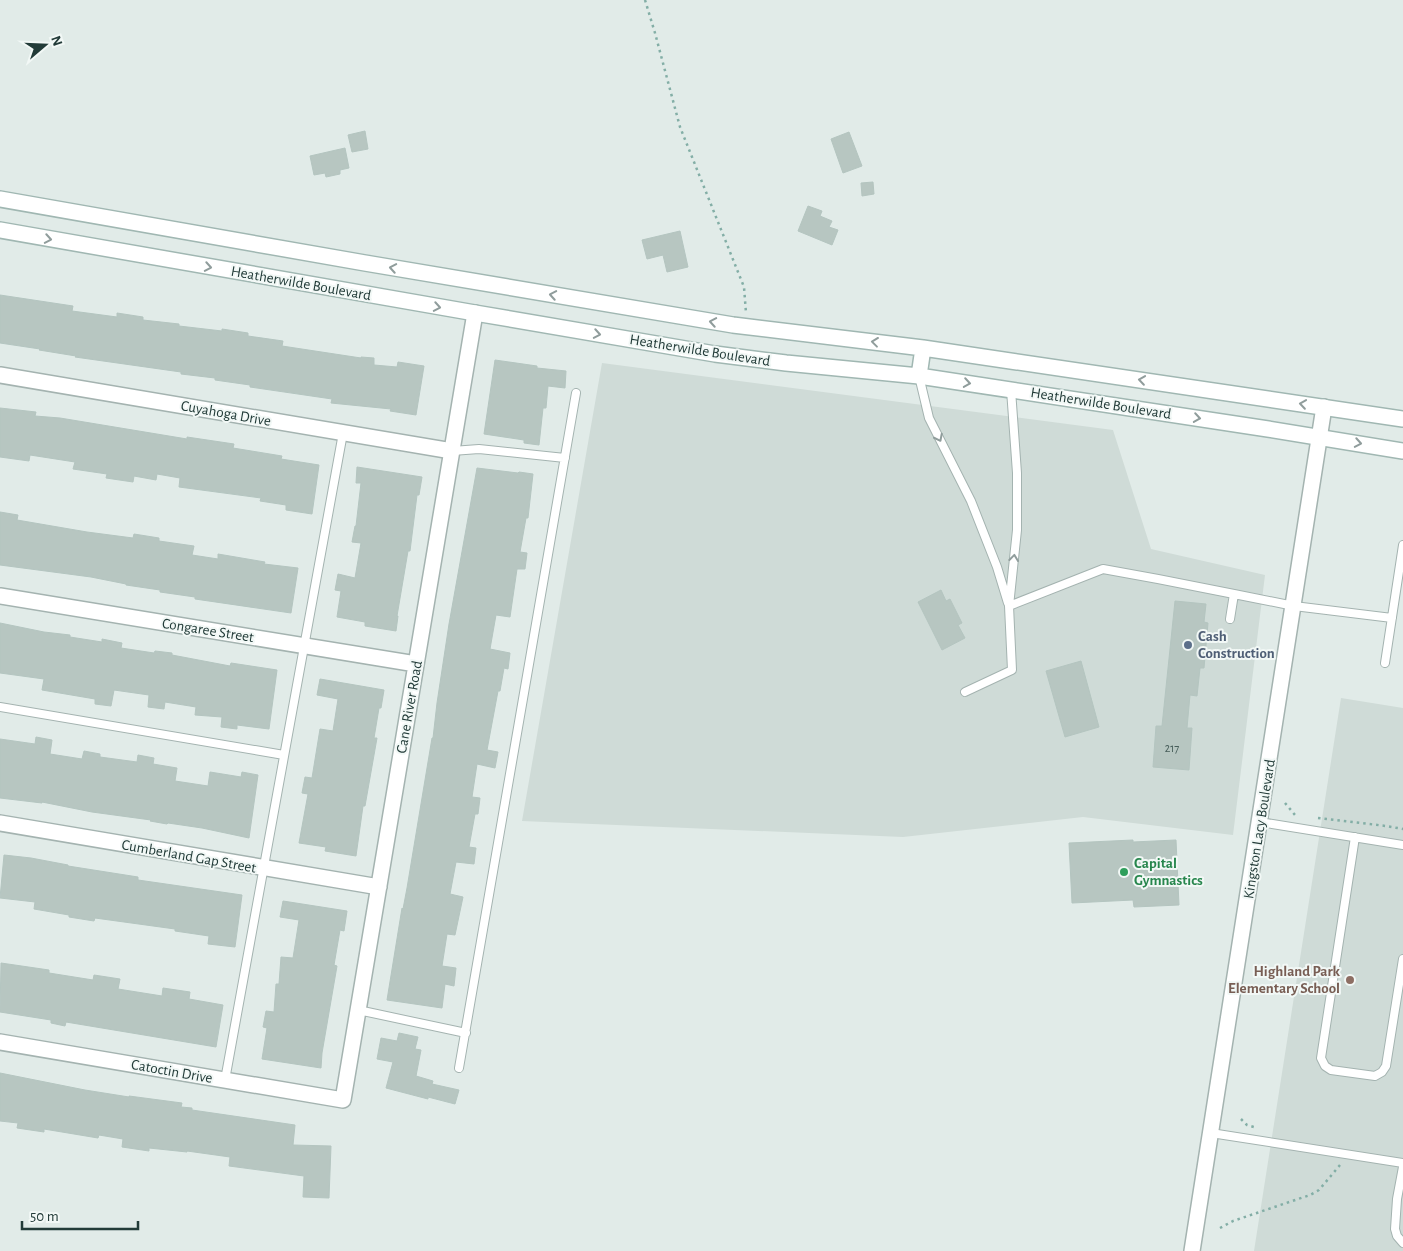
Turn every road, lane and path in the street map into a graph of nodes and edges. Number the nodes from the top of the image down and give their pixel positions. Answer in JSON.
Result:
{"nodes":[{"id":1,"x":645,"y":0,"type":"edge"},
{"id":2,"x":0,"y":199,"type":"edge"},
{"id":3,"x":0,"y":230,"type":"edge"},
{"id":4,"x":475,"y":314,"type":"junction"},
{"id":5,"x":747,"y":327,"type":"junction"},
{"id":6,"x":923,"y":348,"type":"junction"},
{"id":7,"x":0,"y":375,"type":"edge"},
{"id":8,"x":919,"y":376,"type":"junction"},
{"id":9,"x":1011,"y":390,"type":"junction"},
{"id":10,"x":576,"y":393,"type":"dead end"},
{"id":11,"x":1324,"y":407,"type":"junction"},
{"id":12,"x":1403,"y":419,"type":"edge"},
{"id":13,"x":342,"y":433,"type":"junction"},
{"id":14,"x":1320,"y":437,"type":"junction"},
{"id":15,"x":1403,"y":450,"type":"edge"},
{"id":16,"x":452,"y":451,"type":"junction"},
{"id":17,"x":564,"y":458,"type":"junction"},
{"id":18,"x":1403,"y":545,"type":"edge"},
{"id":19,"x":1234,"y":594,"type":"junction"},
{"id":20,"x":0,"y":596,"type":"edge"},
{"id":21,"x":1009,"y":606,"type":"junction"},
{"id":22,"x":1294,"y":606,"type":"junction"},
{"id":23,"x":1392,"y":618,"type":"junction"},
{"id":24,"x":1230,"y":620,"type":"dead end"},
{"id":25,"x":304,"y":646,"type":"junction"},
{"id":26,"x":1385,"y":662,"type":"dead end"},
{"id":27,"x":416,"y":664,"type":"junction"},
{"id":28,"x":966,"y":692,"type":"dead end"},
{"id":29,"x":0,"y":707,"type":"edge"},
{"id":30,"x":284,"y":756,"type":"junction"},
{"id":31,"x":1286,"y":803,"type":"dead end"},
{"id":32,"x":1304,"y":816,"type":"dead end"},
{"id":33,"x":1314,"y":818,"type":"dead end"},
{"id":34,"x":1260,"y":822,"type":"junction"},
{"id":35,"x":0,"y":823,"type":"edge"},
{"id":36,"x":1403,"y":829,"type":"edge"},
{"id":37,"x":1355,"y":837,"type":"junction"},
{"id":38,"x":1403,"y":845,"type":"edge"},
{"id":39,"x":264,"y":869,"type":"junction"},
{"id":40,"x":379,"y":888,"type":"junction"},
{"id":41,"x":1403,"y":959,"type":"edge"},
{"id":42,"x":358,"y":1010,"type":"junction"},
{"id":43,"x":466,"y":1033,"type":"junction"},
{"id":44,"x":0,"y":1042,"type":"edge"},
{"id":45,"x":459,"y":1068,"type":"dead end"},
{"id":46,"x":225,"y":1080,"type":"junction"},
{"id":47,"x":343,"y":1100,"type":"joint"},
{"id":48,"x":1211,"y":1133,"type":"junction"},
{"id":49,"x":1403,"y":1162,"type":"edge"},
{"id":50,"x":1340,"y":1165,"type":"dead end"},
{"id":51,"x":1403,"y":1167,"type":"edge"},
{"id":52,"x":1220,"y":1228,"type":"dead end"},
{"id":53,"x":1403,"y":1243,"type":"edge"},
{"id":54,"x":1192,"y":1251,"type":"edge"}],
"edges":[{"from":1,"to":5,"type":"path"},
{"from":5,"to":2,"type":"street","name":"Heatherwilde Boulevard","one_way":true},
{"from":3,"to":4,"type":"street","name":"Heatherwilde Boulevard","one_way":true},
{"from":4,"to":8,"type":"street","name":"Heatherwilde Boulevard","one_way":true},
{"from":4,"to":16,"type":"street","name":"Cane River Road"},
{"from":6,"to":5,"type":"street","name":"Heatherwilde Boulevard","one_way":true},
{"from":6,"to":8,"type":"street"},
{"from":11,"to":6,"type":"street","name":"Heatherwilde Boulevard","one_way":true},
{"from":7,"to":13,"type":"street","name":"Cuyahoga Drive"},
{"from":8,"to":9,"type":"street","name":"Heatherwilde Boulevard","one_way":true},
{"from":8,"to":21,"type":"lane","one_way":true},
{"from":9,"to":14,"type":"street","name":"Heatherwilde Boulevard","one_way":true},
{"from":21,"to":9,"type":"lane","one_way":true},
{"from":10,"to":17,"type":"lane"},
{"from":11,"to":12,"type":"street","name":"Heatherwilde Boulevard"},
{"from":11,"to":14,"type":"street","name":"Kingston Lacy Boulevard"},
{"from":13,"to":16,"type":"street","name":"Cuyahoga Drive"},
{"from":13,"to":25,"type":"lane"},
{"from":14,"to":15,"type":"street","name":"Heatherwilde Boulevard","one_way":true},
{"from":14,"to":22,"type":"street","name":"Kingston Lacy Boulevard"},
{"from":16,"to":17,"type":"lane"},
{"from":16,"to":27,"type":"street","name":"Cane River Road"},
{"from":17,"to":43,"type":"lane"},
{"from":18,"to":23,"type":"lane"},
{"from":19,"to":21,"type":"lane"},
{"from":19,"to":22,"type":"lane"},
{"from":19,"to":24,"type":"lane"},
{"from":20,"to":25,"type":"street","name":"Congaree Street"},
{"from":21,"to":28,"type":"lane"},
{"from":22,"to":23,"type":"lane"},
{"from":22,"to":34,"type":"street","name":"Kingston Lacy Boulevard"},
{"from":23,"to":26,"type":"lane"},
{"from":25,"to":27,"type":"street","name":"Congaree Street"},
{"from":25,"to":30,"type":"lane"},
{"from":27,"to":40,"type":"street","name":"Cane River Road"},
{"from":29,"to":30,"type":"lane"},
{"from":30,"to":39,"type":"lane"},
{"from":31,"to":32,"type":"path"},
{"from":33,"to":36,"type":"path"},
{"from":34,"to":37,"type":"lane"},
{"from":34,"to":48,"type":"street","name":"Kingston Lacy Boulevard"},
{"from":35,"to":39,"type":"street","name":"Cumberland Gap Street"},
{"from":37,"to":38,"type":"lane"},
{"from":37,"to":41,"type":"lane"},
{"from":39,"to":40,"type":"street","name":"Cumberland Gap Street"},
{"from":39,"to":46,"type":"lane"},
{"from":40,"to":42,"type":"street","name":"Cane River Road"},
{"from":42,"to":43,"type":"lane"},
{"from":42,"to":47,"type":"street","name":"Cane River Road"},
{"from":43,"to":45,"type":"lane"},
{"from":44,"to":46,"type":"street","name":"Catoctin Drive"},
{"from":46,"to":47,"type":"street","name":"Catoctin Drive"},
{"from":48,"to":49,"type":"lane"},
{"from":48,"to":54,"type":"street","name":"Kingston Lacy Boulevard"},
{"from":50,"to":52,"type":"path"},
{"from":51,"to":53,"type":"lane"}]}
